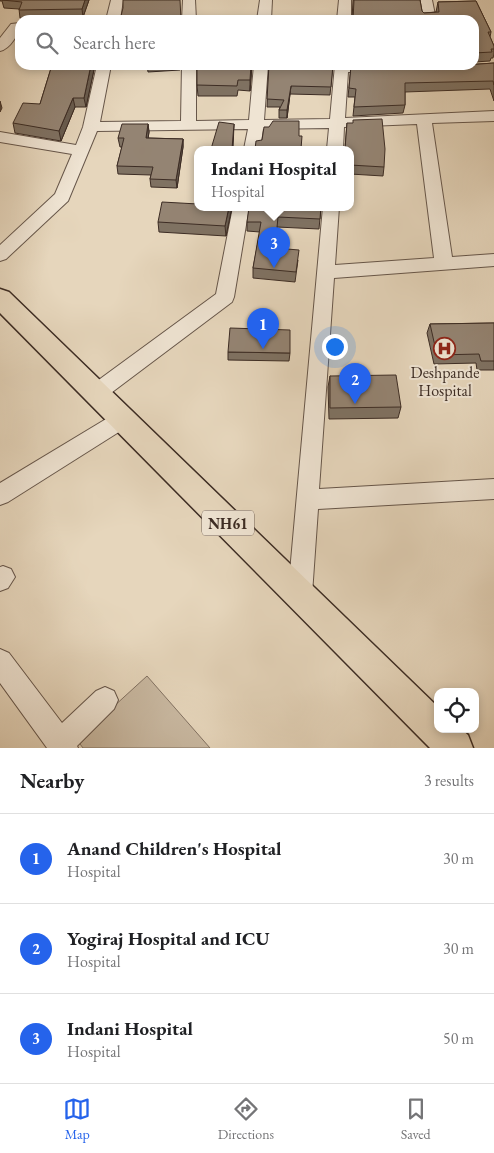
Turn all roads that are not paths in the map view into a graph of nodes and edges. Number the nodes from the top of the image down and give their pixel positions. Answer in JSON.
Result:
{"nodes":[{"id":1,"x":117,"y":0,"type":"edge"},
{"id":2,"x":189,"y":0,"type":"edge"},
{"id":3,"x":266,"y":0,"type":"edge"},
{"id":4,"x":345,"y":0,"type":"edge"},
{"id":5,"x":426,"y":0,"type":"edge"},
{"id":6,"x":114,"y":15,"type":"edge"},
{"id":7,"x":189,"y":15,"type":"edge"},
{"id":8,"x":264,"y":15,"type":"edge"},
{"id":9,"x":344,"y":15,"type":"edge"},
{"id":10,"x":428,"y":15,"type":"edge"},
{"id":11,"x":0,"y":25,"type":"edge"},
{"id":12,"x":15,"y":27,"type":"edge"},
{"id":13,"x":15,"y":30,"type":"edge"},
{"id":14,"x":0,"y":47,"type":"edge"},
{"id":15,"x":103,"y":70,"type":"edge"},
{"id":16,"x":189,"y":70,"type":"edge"},
{"id":17,"x":261,"y":70,"type":"edge"},
{"id":18,"x":342,"y":70,"type":"edge"},
{"id":19,"x":494,"y":116,"type":"edge"},
{"id":20,"x":424,"y":120,"type":"junction"},
{"id":21,"x":337,"y":124,"type":"junction"},
{"id":22,"x":256,"y":125,"type":"junction"},
{"id":23,"x":188,"y":126,"type":"junction"},
{"id":24,"x":91,"y":127,"type":"junction"},
{"id":25,"x":0,"y":137,"type":"edge"},
{"id":26,"x":252,"y":146,"type":"edge"},
{"id":27,"x":335,"y":146,"type":"edge"},
{"id":28,"x":81,"y":151,"type":"junction"},
{"id":29,"x":240,"y":211,"type":"edge"},
{"id":30,"x":331,"y":211,"type":"edge"},
{"id":31,"x":0,"y":255,"type":"edge"},
{"id":32,"x":494,"y":260,"type":"edge"},
{"id":33,"x":444,"y":263,"type":"junction"},
{"id":34,"x":326,"y":272,"type":"junction"},
{"id":35,"x":0,"y":298,"type":"edge"},
{"id":36,"x":96,"y":393,"type":"junction"},
{"id":37,"x":123,"y":420,"type":"junction"},
{"id":38,"x":494,"y":489,"type":"edge"},
{"id":39,"x":0,"y":495,"type":"edge"},
{"id":40,"x":308,"y":500,"type":"junction"},
{"id":41,"x":300,"y":594,"type":"junction"},
{"id":42,"x":0,"y":662,"type":"edge"},
{"id":43,"x":105,"y":700,"type":"dead end"},
{"id":44,"x":62,"y":745,"type":"edge"},
{"id":45,"x":455,"y":748,"type":"edge"}],
"edges":[{"from":1,"to":6,"type":"street"},
{"from":2,"to":7,"type":"street"},
{"from":3,"to":8,"type":"street"},
{"from":4,"to":9,"type":"street"},
{"from":5,"to":10,"type":"street"},
{"from":11,"to":12,"type":"street"},
{"from":13,"to":14,"type":"street"},
{"from":15,"to":24,"type":"street"},
{"from":16,"to":23,"type":"street"},
{"from":17,"to":22,"type":"street"},
{"from":18,"to":21,"type":"street"},
{"from":19,"to":20,"type":"street"},
{"from":20,"to":21,"type":"street"},
{"from":20,"to":33,"type":"street"},
{"from":21,"to":22,"type":"street"},
{"from":21,"to":27,"type":"street"},
{"from":22,"to":23,"type":"street"},
{"from":22,"to":26,"type":"street"},
{"from":23,"to":24,"type":"street"},
{"from":24,"to":28,"type":"street"},
{"from":25,"to":28,"type":"street"},
{"from":28,"to":31,"type":"street"},
{"from":29,"to":36,"type":"street"},
{"from":30,"to":34,"type":"street"},
{"from":32,"to":33,"type":"street"},
{"from":33,"to":34,"type":"street"},
{"from":34,"to":40,"type":"street"},
{"from":35,"to":36,"type":"main road","number":"NH61"},
{"from":36,"to":37,"type":"main road","number":"NH61"},
{"from":37,"to":39,"type":"street"},
{"from":37,"to":41,"type":"main road","number":"NH61"},
{"from":38,"to":40,"type":"street"},
{"from":40,"to":41,"type":"street"},
{"from":41,"to":45,"type":"main road","number":"NH61"},
{"from":42,"to":44,"type":"street"},
{"from":43,"to":44,"type":"street"}]}
